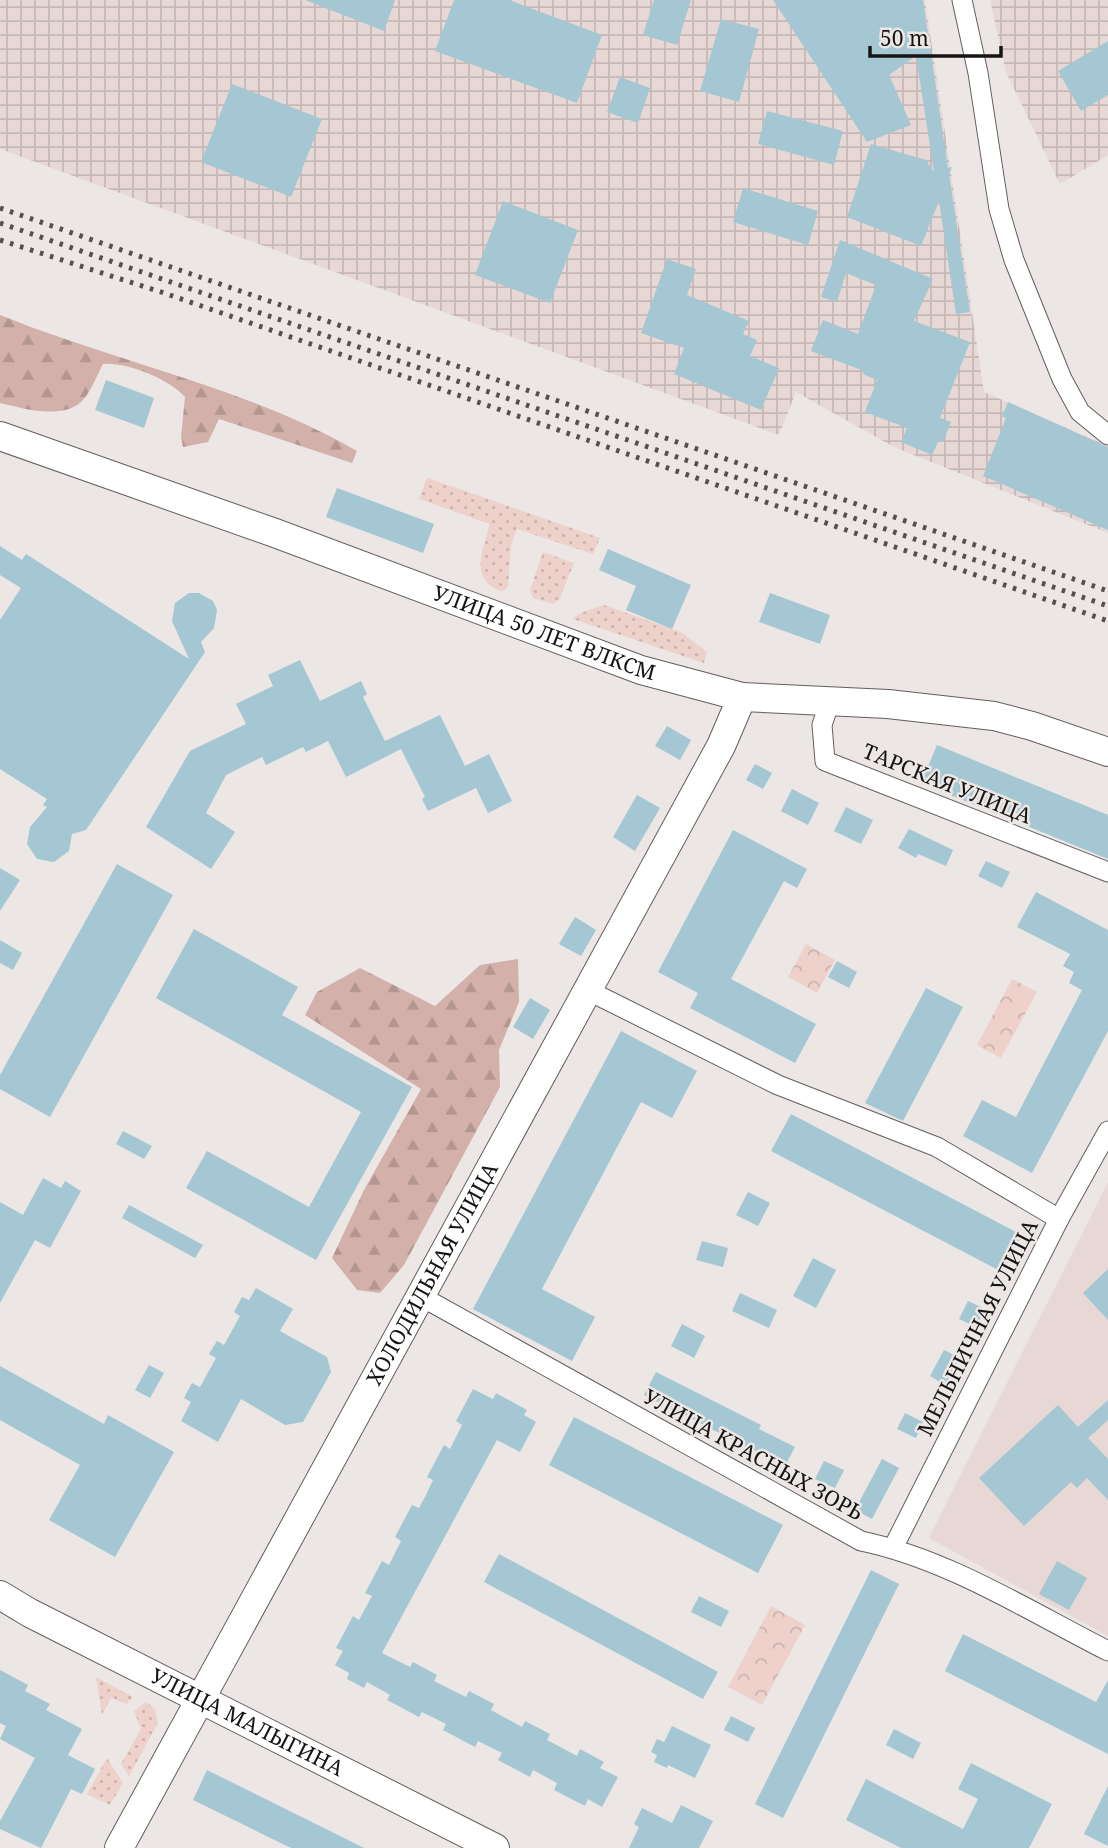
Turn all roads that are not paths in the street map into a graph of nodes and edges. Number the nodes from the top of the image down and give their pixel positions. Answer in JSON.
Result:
{"nodes":[{"id":1,"x":962,"y":0,"type":"edge"},
{"id":2,"x":1108,"y":435,"type":"edge"},
{"id":3,"x":0,"y":436,"type":"edge"},
{"id":4,"x":741,"y":697,"type":"junction"},
{"id":5,"x":830,"y":701,"type":"junction"},
{"id":6,"x":1108,"y":752,"type":"edge"},
{"id":7,"x":1108,"y":872,"type":"edge"},
{"id":8,"x":587,"y":990,"type":"junction"},
{"id":9,"x":1108,"y":1131,"type":"edge"},
{"id":10,"x":1059,"y":1219,"type":"junction"},
{"id":11,"x":422,"y":1297,"type":"junction"},
{"id":12,"x":893,"y":1548,"type":"junction"},
{"id":13,"x":0,"y":1595,"type":"edge"},
{"id":14,"x":1108,"y":1651,"type":"edge"},
{"id":15,"x":201,"y":1698,"type":"junction"},
{"id":16,"x":120,"y":1848,"type":"edge"},
{"id":17,"x":495,"y":1848,"type":"edge"}],
"edges":[{"from":1,"to":2,"type":"street"},
{"from":3,"to":4,"type":"street","name":"УЛИЦА 50 ЛЕТ ВЛКСМ"},
{"from":4,"to":5,"type":"street","name":"УЛИЦА 50 ЛЕТ ВЛКСМ"},
{"from":4,"to":8,"type":"street","name":"ХОЛОДИЛЬНАЯ УЛИЦА"},
{"from":5,"to":6,"type":"street","name":"УЛИЦА 50 ЛЕТ ВЛКСМ"},
{"from":5,"to":7,"type":"street","name":"ТАРСКАЯ УЛИЦА"},
{"from":8,"to":10,"type":"street"},
{"from":8,"to":11,"type":"street","name":"ХОЛОДИЛЬНАЯ УЛИЦА"},
{"from":9,"to":10,"type":"street","name":"МЕЛЬНИЧНАЯ УЛИЦА"},
{"from":10,"to":12,"type":"street","name":"МЕЛЬНИЧНАЯ УЛИЦА"},
{"from":11,"to":12,"type":"street","name":"УЛИЦА КРАСНЫХ ЗОРЬ"},
{"from":11,"to":15,"type":"street","name":"ХОЛОДИЛЬНАЯ УЛИЦА"},
{"from":12,"to":14,"type":"street","name":"УЛИЦА КРАСНЫХ ЗОРЬ"},
{"from":13,"to":15,"type":"street","name":"УЛИЦА МАЛЫГИНА"},
{"from":15,"to":16,"type":"street","name":"ХОЛОДИЛЬНАЯ УЛИЦА"},
{"from":15,"to":17,"type":"street","name":"УЛИЦА МАЛЫГИНА"}]}
